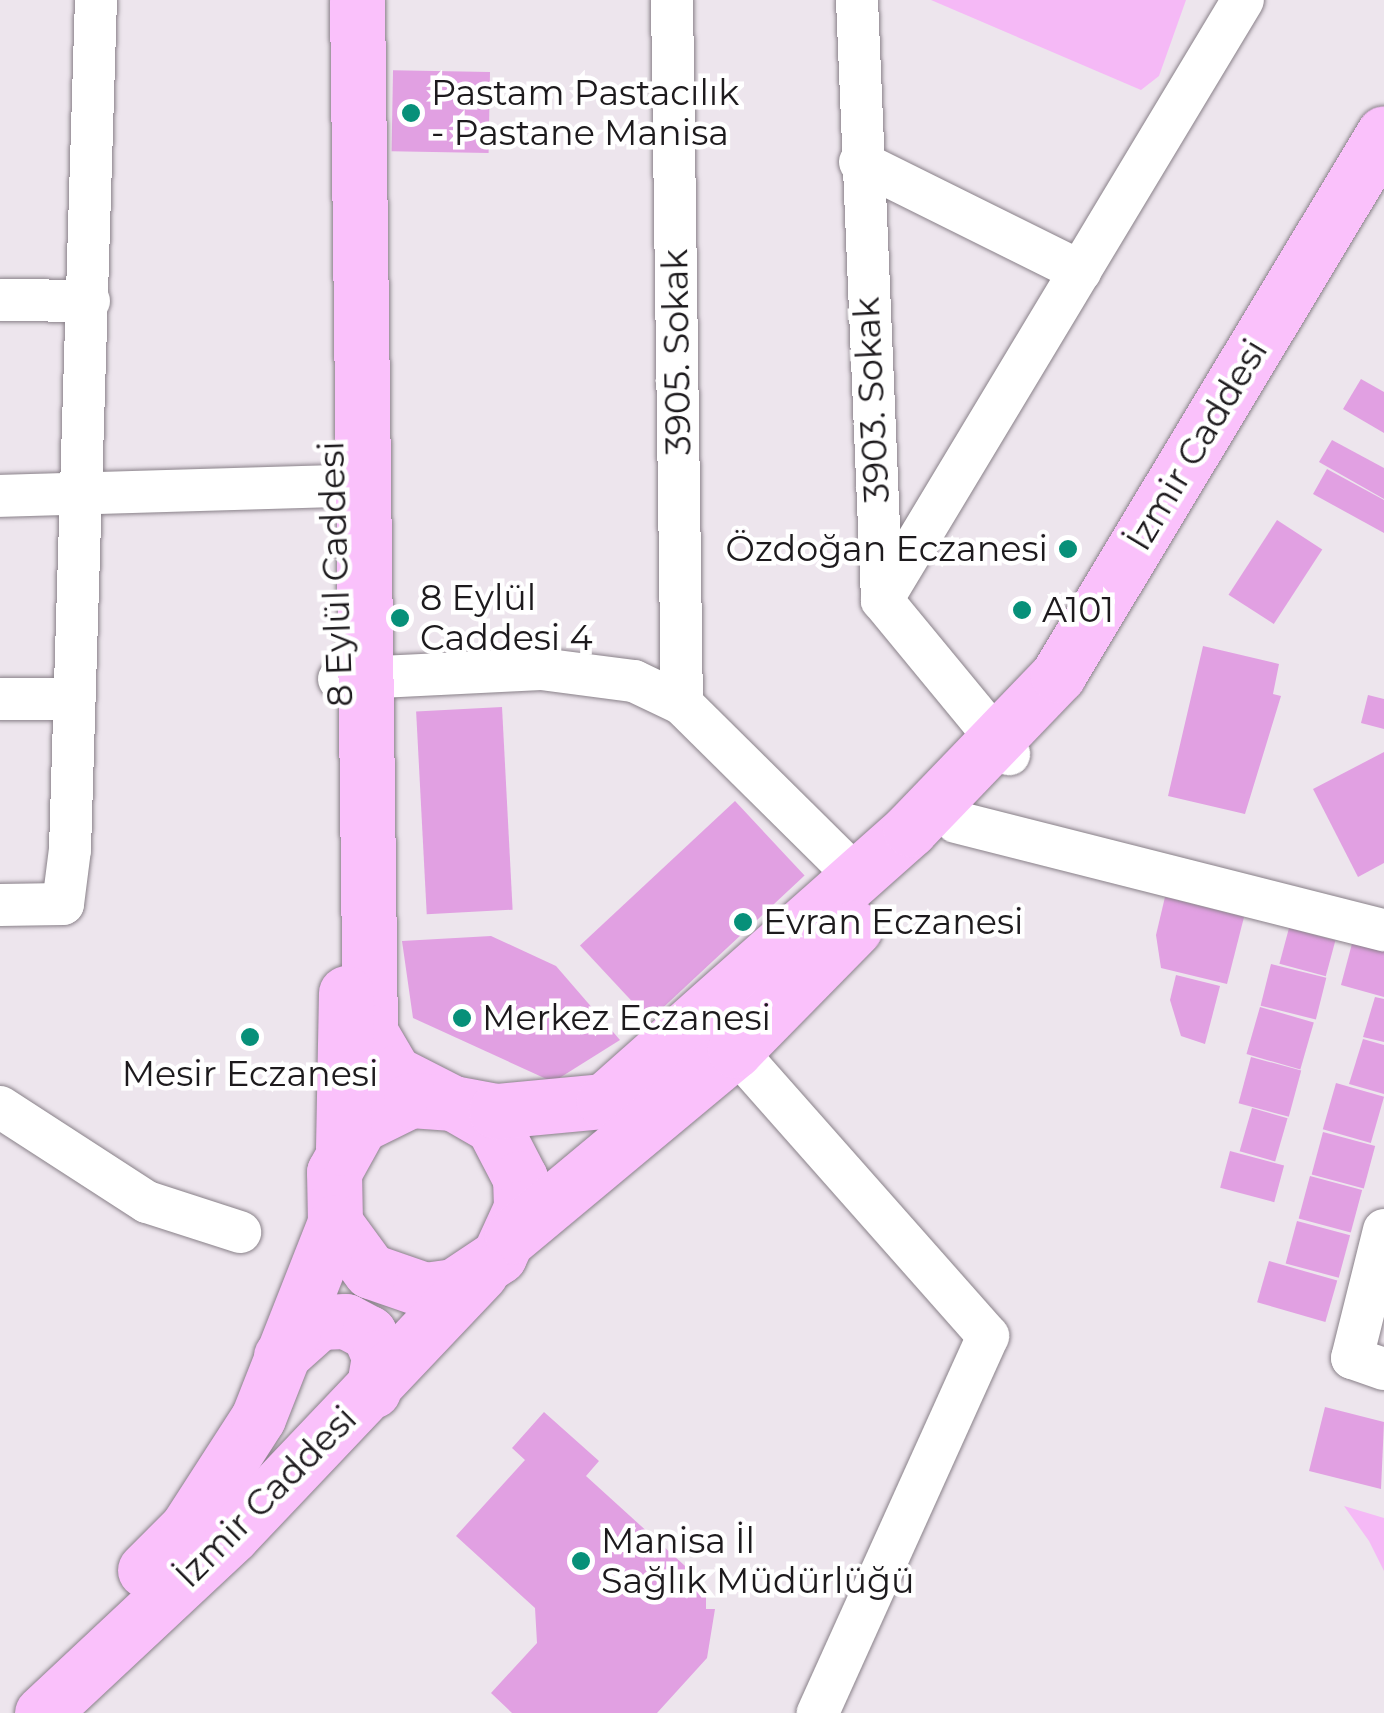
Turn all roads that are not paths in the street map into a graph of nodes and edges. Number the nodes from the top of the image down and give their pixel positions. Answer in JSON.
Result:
{"nodes":[{"id":1,"x":96,"y":0,"type":"edge"},
{"id":2,"x":329,"y":0,"type":"edge"},
{"id":3,"x":357,"y":0,"type":"edge"},
{"id":4,"x":672,"y":0,"type":"edge"},
{"id":5,"x":858,"y":0,"type":"edge"},
{"id":6,"x":1243,"y":0,"type":"edge"},
{"id":7,"x":1384,"y":134,"type":"edge"},
{"id":8,"x":860,"y":162,"type":"junction"},
{"id":9,"x":1384,"y":182,"type":"edge"},
{"id":10,"x":1080,"y":271,"type":"junction"},
{"id":11,"x":0,"y":300,"type":"edge"},
{"id":12,"x":89,"y":301,"type":"junction"},
{"id":13,"x":332,"y":486,"type":"junction"},
{"id":14,"x":82,"y":495,"type":"junction"},
{"id":15,"x":0,"y":496,"type":"edge"},
{"id":16,"x":882,"y":600,"type":"junction"},
{"id":17,"x":355,"y":678,"type":"junction"},
{"id":18,"x":0,"y":698,"type":"edge"},
{"id":19,"x":70,"y":699,"type":"junction"},
{"id":20,"x":682,"y":704,"type":"junction"},
{"id":21,"x":1000,"y":745,"type":"junction"},
{"id":22,"x":933,"y":826,"type":"junction"},
{"id":23,"x":858,"y":878,"type":"junction"},
{"id":24,"x":0,"y":905,"type":"edge"},
{"id":25,"x":1384,"y":930,"type":"edge"},
{"id":26,"x":734,"y":1050,"type":"junction"},
{"id":27,"x":453,"y":1102,"type":"junction"},
{"id":28,"x":0,"y":1107,"type":"edge"},
{"id":29,"x":343,"y":1148,"type":"junction"},
{"id":30,"x":335,"y":1223,"type":"junction"},
{"id":31,"x":1384,"y":1230,"type":"edge"},
{"id":32,"x":240,"y":1232,"type":"dead end"},
{"id":33,"x":496,"y":1254,"type":"junction"},
{"id":34,"x":282,"y":1356,"type":"junction"},
{"id":35,"x":1384,"y":1369,"type":"edge"},
{"id":36,"x":373,"y":1390,"type":"junction"},
{"id":37,"x":0,"y":1713,"type":"edge"},
{"id":38,"x":42,"y":1713,"type":"edge"},
{"id":39,"x":818,"y":1713,"type":"edge"}],
"edges":[{"from":1,"to":12,"type":"street"},
{"from":2,"to":13,"type":"main road","name":"8 Eylül Caddesi"},
{"from":3,"to":17,"type":"main road"},
{"from":4,"to":20,"type":"street","name":"3905. Sokak"},
{"from":5,"to":8,"type":"street","name":"3903. Sokak"},
{"from":6,"to":10,"type":"street"},
{"from":7,"to":21,"type":"main road","name":"İzmir Caddesi"},
{"from":8,"to":10,"type":"street"},
{"from":8,"to":16,"type":"street","name":"3903. Sokak"},
{"from":9,"to":21,"type":"main road","name":"İzmir Caddesi"},
{"from":10,"to":16,"type":"street"},
{"from":11,"to":12,"type":"street"},
{"from":12,"to":14,"type":"street"},
{"from":13,"to":14,"type":"street"},
{"from":13,"to":17,"type":"main road","name":"8 Eylül Caddesi"},
{"from":14,"to":15,"type":"street"},
{"from":14,"to":19,"type":"street"},
{"from":16,"to":21,"type":"street"},
{"from":17,"to":20,"type":"street"},
{"from":17,"to":27,"type":"main road"},
{"from":17,"to":29,"type":"main road","name":"8 Eylül Caddesi"},
{"from":18,"to":19,"type":"street"},
{"from":19,"to":24,"type":"street"},
{"from":20,"to":23,"type":"street"},
{"from":21,"to":22,"type":"main road","name":"İzmir Caddesi"},
{"from":22,"to":23,"type":"main road","name":"İzmir Caddesi"},
{"from":22,"to":25,"type":"street"},
{"from":22,"to":26,"type":"main road","name":"İzmir Caddesi"},
{"from":23,"to":27,"type":"main road","name":"İzmir Caddesi"},
{"from":26,"to":33,"type":"main road","name":"İzmir Caddesi"},
{"from":26,"to":39,"type":"street"},
{"from":27,"to":29,"type":"main road"},
{"from":27,"to":33,"type":"main road"},
{"from":28,"to":32,"type":"street"},
{"from":29,"to":30,"type":"main road"},
{"from":30,"to":33,"type":"main road"},
{"from":30,"to":34,"type":"main road","name":"İzmir Caddesi"},
{"from":31,"to":35,"type":"street"},
{"from":33,"to":36,"type":"main road","name":"İzmir Caddesi"},
{"from":34,"to":36,"type":"main road"},
{"from":34,"to":37,"type":"main road","name":"İzmir Caddesi"},
{"from":36,"to":38,"type":"main road","name":"İzmir Caddesi"}]}
